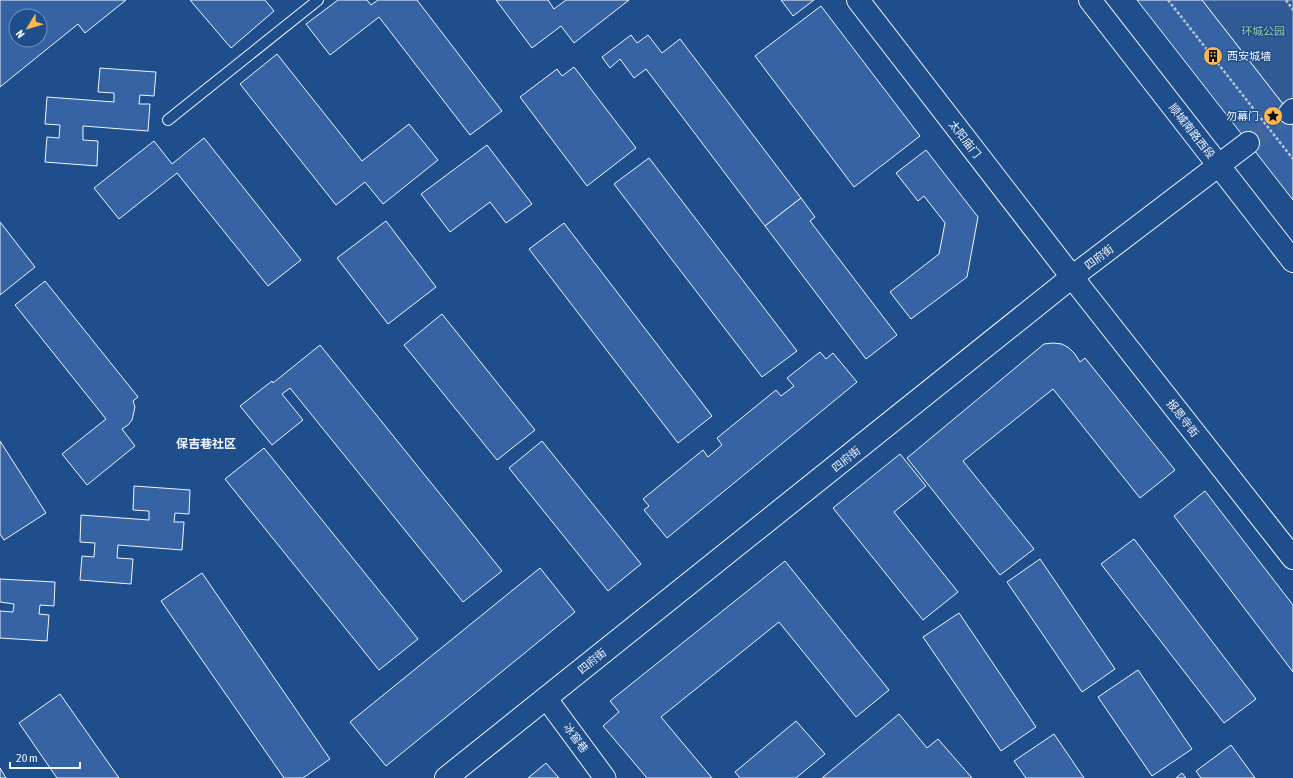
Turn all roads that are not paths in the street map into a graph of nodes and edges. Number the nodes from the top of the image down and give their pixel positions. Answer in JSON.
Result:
{"nodes":[{"id":1,"x":318,"y":0,"type":"edge"},
{"id":2,"x":858,"y":0,"type":"edge"},
{"id":3,"x":1090,"y":0,"type":"edge"},
{"id":4,"x":168,"y":120,"type":"dead end"},
{"id":5,"x":1248,"y":143,"type":"tunnel mouth"},
{"id":6,"x":1219,"y":166,"type":"junction"},
{"id":7,"x":1293,"y":261,"type":"edge"},
{"id":8,"x":1072,"y":277,"type":"junction"},
{"id":9,"x":1293,"y":558,"type":"edge"},
{"id":10,"x":546,"y":698,"type":"junction"},
{"id":11,"x":446,"y":778,"type":"edge"},
{"id":12,"x":605,"y":778,"type":"edge"}],
"edges":[{"from":1,"to":4,"type":"lane"},
{"from":2,"to":8,"type":"street","name":"太阳庙门"},
{"from":3,"to":6,"type":"street","name":"顺城南路西段"},
{"from":5,"to":6,"type":"street","name":"四府街"},
{"from":6,"to":7,"type":"street","name":"顺城南路西段"},
{"from":6,"to":8,"type":"street","name":"四府街"},
{"from":8,"to":9,"type":"street","name":"报恩寺街"},
{"from":8,"to":10,"type":"street","name":"四府街"},
{"from":10,"to":11,"type":"street","name":"四府街"},
{"from":10,"to":12,"type":"street","name":"冰窖巷"}]}
